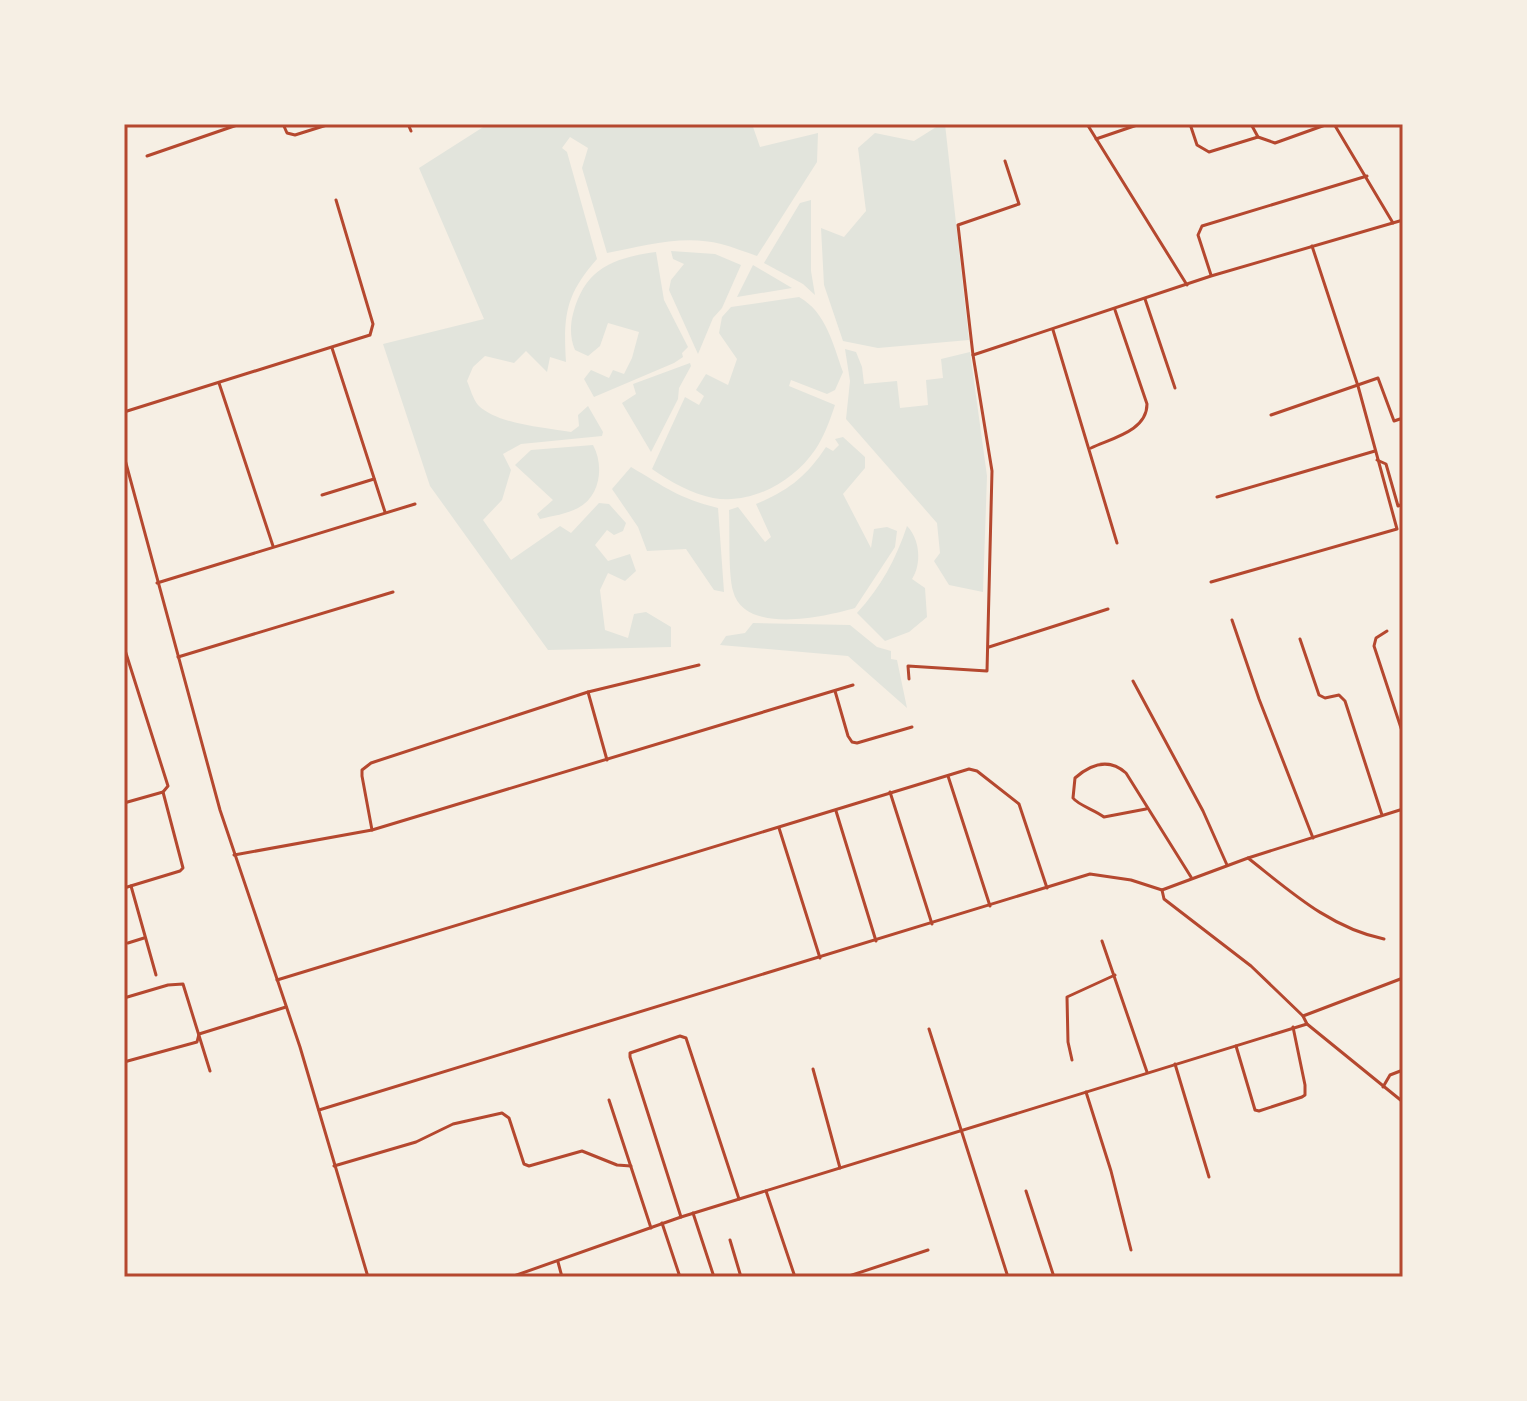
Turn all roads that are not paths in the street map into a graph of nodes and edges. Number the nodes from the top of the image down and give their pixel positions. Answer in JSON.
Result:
{"nodes":[{"id":1,"x":240,"y":124,"type":"edge"},
{"id":2,"x":283,"y":124,"type":"edge"},
{"id":3,"x":330,"y":124,"type":"edge"},
{"id":4,"x":408,"y":124,"type":"edge"},
{"id":5,"x":1087,"y":124,"type":"edge"},
{"id":6,"x":1140,"y":124,"type":"edge"},
{"id":7,"x":1190,"y":124,"type":"edge"},
{"id":8,"x":1251,"y":124,"type":"edge"},
{"id":9,"x":1328,"y":124,"type":"edge"},
{"id":10,"x":1334,"y":124,"type":"edge"},
{"id":11,"x":411,"y":131,"type":"dead end"},
{"id":12,"x":1258,"y":137,"type":"junction"},
{"id":13,"x":1096,"y":139,"type":"junction"},
{"id":14,"x":147,"y":156,"type":"dead end"},
{"id":15,"x":1005,"y":161,"type":"dead end"},
{"id":16,"x":1367,"y":176,"type":"junction"},
{"id":17,"x":336,"y":200,"type":"dead end"},
{"id":18,"x":1403,"y":220,"type":"edge"},
{"id":19,"x":1393,"y":223,"type":"junction"},
{"id":20,"x":1312,"y":246,"type":"junction"},
{"id":21,"x":1211,"y":276,"type":"junction"},
{"id":22,"x":1187,"y":285,"type":"junction"},
{"id":23,"x":1145,"y":299,"type":"junction"},
{"id":24,"x":1115,"y":310,"type":"junction"},
{"id":25,"x":1053,"y":330,"type":"junction"},
{"id":26,"x":332,"y":348,"type":"junction"},
{"id":27,"x":973,"y":355,"type":"junction"},
{"id":28,"x":219,"y":383,"type":"junction"},
{"id":29,"x":1358,"y":386,"type":"junction"},
{"id":30,"x":1175,"y":388,"type":"dead end"},
{"id":31,"x":124,"y":412,"type":"edge"},
{"id":32,"x":1271,"y":415,"type":"dead end"},
{"id":33,"x":1403,"y":418,"type":"edge"},
{"id":34,"x":1090,"y":448,"type":"junction"},
{"id":35,"x":1375,"y":451,"type":"junction"},
{"id":36,"x":124,"y":456,"type":"edge"},
{"id":37,"x":1377,"y":460,"type":"junction"},
{"id":38,"x":374,"y":479,"type":"junction"},
{"id":39,"x":322,"y":495,"type":"dead end"},
{"id":40,"x":1217,"y":497,"type":"dead end"},
{"id":41,"x":415,"y":504,"type":"dead end"},
{"id":42,"x":1403,"y":504,"type":"edge"},
{"id":43,"x":385,"y":513,"type":"junction"},
{"id":44,"x":1117,"y":543,"type":"dead end"},
{"id":45,"x":274,"y":547,"type":"junction"},
{"id":46,"x":1211,"y":582,"type":"dead end"},
{"id":47,"x":157,"y":583,"type":"junction"},
{"id":48,"x":393,"y":592,"type":"dead end"},
{"id":49,"x":1108,"y":609,"type":"dead end"},
{"id":50,"x":1232,"y":620,"type":"dead end"},
{"id":51,"x":1387,"y":631,"type":"dead end"},
{"id":52,"x":1300,"y":639,"type":"dead end"},
{"id":53,"x":124,"y":647,"type":"edge"},
{"id":54,"x":989,"y":647,"type":"junction"},
{"id":55,"x":178,"y":657,"type":"junction"},
{"id":56,"x":699,"y":665,"type":"dead end"},
{"id":57,"x":909,"y":679,"type":"dead end"},
{"id":58,"x":1133,"y":681,"type":"dead end"},
{"id":59,"x":853,"y":685,"type":"dead end"},
{"id":60,"x":835,"y":690,"type":"junction"},
{"id":61,"x":588,"y":692,"type":"junction"},
{"id":62,"x":912,"y":727,"type":"dead end"},
{"id":63,"x":1403,"y":734,"type":"edge"},
{"id":64,"x":607,"y":760,"type":"junction"},
{"id":65,"x":947,"y":775,"type":"junction"},
{"id":66,"x":163,"y":792,"type":"junction"},
{"id":67,"x":890,"y":792,"type":"junction"},
{"id":68,"x":124,"y":803,"type":"edge"},
{"id":69,"x":835,"y":809,"type":"junction"},
{"id":70,"x":1146,"y":809,"type":"junction"},
{"id":71,"x":1403,"y":809,"type":"edge"},
{"id":72,"x":1382,"y":815,"type":"junction"},
{"id":73,"x":779,"y":826,"type":"junction"},
{"id":74,"x":372,"y":830,"type":"junction"},
{"id":75,"x":1313,"y":839,"type":"junction"},
{"id":76,"x":234,"y":855,"type":"junction"},
{"id":77,"x":1248,"y":858,"type":"junction"},
{"id":78,"x":1227,"y":865,"type":"junction"},
{"id":79,"x":1191,"y":877,"type":"junction"},
{"id":80,"x":131,"y":886,"type":"junction"},
{"id":81,"x":124,"y":888,"type":"edge"},
{"id":82,"x":1047,"y":888,"type":"junction"},
{"id":83,"x":1162,"y":890,"type":"junction"},
{"id":84,"x":990,"y":906,"type":"junction"},
{"id":85,"x":932,"y":924,"type":"junction"},
{"id":86,"x":144,"y":938,"type":"junction"},
{"id":87,"x":1384,"y":939,"type":"dead end"},
{"id":88,"x":876,"y":941,"type":"junction"},
{"id":89,"x":1102,"y":941,"type":"dead end"},
{"id":90,"x":128,"y":943,"type":"dead end"},
{"id":91,"x":820,"y":958,"type":"junction"},
{"id":92,"x":156,"y":975,"type":"dead end"},
{"id":93,"x":1115,"y":975,"type":"junction"},
{"id":94,"x":1403,"y":978,"type":"edge"},
{"id":95,"x":277,"y":980,"type":"junction"},
{"id":96,"x":124,"y":998,"type":"edge"},
{"id":97,"x":286,"y":1007,"type":"junction"},
{"id":98,"x":1303,"y":1016,"type":"junction"},
{"id":99,"x":1307,"y":1024,"type":"junction"},
{"id":100,"x":1293,"y":1027,"type":"junction"},
{"id":101,"x":929,"y":1029,"type":"dead end"},
{"id":102,"x":199,"y":1034,"type":"junction"},
{"id":103,"x":1235,"y":1045,"type":"junction"},
{"id":104,"x":1072,"y":1060,"type":"dead end"},
{"id":105,"x":124,"y":1062,"type":"edge"},
{"id":106,"x":1175,"y":1064,"type":"junction"},
{"id":107,"x":813,"y":1069,"type":"dead end"},
{"id":108,"x":1403,"y":1070,"type":"edge"},
{"id":109,"x":210,"y":1071,"type":"dead end"},
{"id":110,"x":1147,"y":1072,"type":"junction"},
{"id":111,"x":1383,"y":1087,"type":"junction"},
{"id":112,"x":1086,"y":1092,"type":"junction"},
{"id":113,"x":609,"y":1100,"type":"dead end"},
{"id":114,"x":1403,"y":1102,"type":"edge"},
{"id":115,"x":319,"y":1110,"type":"junction"},
{"id":116,"x":962,"y":1131,"type":"junction"},
{"id":117,"x":334,"y":1166,"type":"junction"},
{"id":118,"x":631,"y":1166,"type":"junction"},
{"id":119,"x":840,"y":1168,"type":"junction"},
{"id":120,"x":1209,"y":1177,"type":"dead end"},
{"id":121,"x":766,"y":1191,"type":"junction"},
{"id":122,"x":1026,"y":1191,"type":"dead end"},
{"id":123,"x":739,"y":1199,"type":"junction"},
{"id":124,"x":693,"y":1213,"type":"junction"},
{"id":125,"x":681,"y":1217,"type":"junction"},
{"id":126,"x":662,"y":1223,"type":"junction"},
{"id":127,"x":651,"y":1228,"type":"junction"},
{"id":128,"x":730,"y":1240,"type":"dead end"},
{"id":129,"x":928,"y":1250,"type":"dead end"},
{"id":130,"x":1131,"y":1250,"type":"dead end"},
{"id":131,"x":558,"y":1262,"type":"junction"},
{"id":132,"x":1007,"y":1274,"type":"dead end"},
{"id":133,"x":368,"y":1277,"type":"edge"},
{"id":134,"x":511,"y":1277,"type":"edge"},
{"id":135,"x":562,"y":1277,"type":"edge"},
{"id":136,"x":680,"y":1277,"type":"edge"},
{"id":137,"x":714,"y":1277,"type":"edge"},
{"id":138,"x":741,"y":1277,"type":"edge"},
{"id":139,"x":795,"y":1277,"type":"edge"},
{"id":140,"x":846,"y":1277,"type":"edge"},
{"id":141,"x":1054,"y":1277,"type":"edge"}],
"edges":[{"from":1,"to":14,"type":"street"},
{"from":2,"to":3,"type":"street"},
{"from":4,"to":11,"type":"street"},
{"from":5,"to":13,"type":"street"},
{"from":6,"to":13,"type":"street"},
{"from":7,"to":12,"type":"street"},
{"from":8,"to":12,"type":"street"},
{"from":9,"to":12,"type":"street"},
{"from":10,"to":16,"type":"street"},
{"from":13,"to":22,"type":"street"},
{"from":15,"to":27,"type":"street"},
{"from":16,"to":19,"type":"street"},
{"from":16,"to":21,"type":"street"},
{"from":17,"to":26,"type":"street"},
{"from":18,"to":19,"type":"street"},
{"from":19,"to":20,"type":"street"},
{"from":20,"to":21,"type":"street"},
{"from":20,"to":29,"type":"street"},
{"from":21,"to":22,"type":"street"},
{"from":22,"to":23,"type":"street"},
{"from":23,"to":24,"type":"street"},
{"from":23,"to":30,"type":"street"},
{"from":24,"to":25,"type":"street"},
{"from":24,"to":34,"type":"street"},
{"from":25,"to":27,"type":"street"},
{"from":25,"to":34,"type":"street"},
{"from":26,"to":28,"type":"street"},
{"from":26,"to":38,"type":"street"},
{"from":27,"to":54,"type":"street"},
{"from":28,"to":31,"type":"street"},
{"from":28,"to":45,"type":"street"},
{"from":29,"to":32,"type":"street"},
{"from":29,"to":33,"type":"street"},
{"from":29,"to":35,"type":"street"},
{"from":34,"to":44,"type":"street"},
{"from":35,"to":37,"type":"street"},
{"from":35,"to":40,"type":"street"},
{"from":36,"to":47,"type":"street"},
{"from":37,"to":42,"type":"street"},
{"from":37,"to":46,"type":"street"},
{"from":38,"to":39,"type":"street"},
{"from":38,"to":43,"type":"street"},
{"from":41,"to":43,"type":"street"},
{"from":43,"to":45,"type":"street"},
{"from":45,"to":47,"type":"street"},
{"from":47,"to":55,"type":"street"},
{"from":48,"to":55,"type":"street"},
{"from":49,"to":54,"type":"street"},
{"from":50,"to":75,"type":"street"},
{"from":51,"to":63,"type":"street"},
{"from":52,"to":72,"type":"street"},
{"from":53,"to":66,"type":"street"},
{"from":54,"to":57,"type":"street"},
{"from":55,"to":76,"type":"street"},
{"from":56,"to":61,"type":"street"},
{"from":58,"to":78,"type":"street"},
{"from":59,"to":60,"type":"street"},
{"from":60,"to":62,"type":"street"},
{"from":60,"to":64,"type":"street"},
{"from":61,"to":64,"type":"street"},
{"from":61,"to":74,"type":"street"},
{"from":64,"to":74,"type":"street"},
{"from":65,"to":67,"type":"street"},
{"from":65,"to":82,"type":"street"},
{"from":65,"to":84,"type":"street"},
{"from":66,"to":68,"type":"street"},
{"from":66,"to":80,"type":"street"},
{"from":67,"to":69,"type":"street"},
{"from":67,"to":85,"type":"street"},
{"from":69,"to":73,"type":"street"},
{"from":69,"to":88,"type":"street"},
{"from":70,"to":70,"type":"street"},
{"from":70,"to":79,"type":"street"},
{"from":71,"to":72,"type":"street"},
{"from":72,"to":75,"type":"street"},
{"from":73,"to":91,"type":"street"},
{"from":73,"to":95,"type":"street"},
{"from":74,"to":76,"type":"street"},
{"from":75,"to":77,"type":"street"},
{"from":76,"to":95,"type":"street"},
{"from":77,"to":78,"type":"street"},
{"from":77,"to":87,"type":"street"},
{"from":78,"to":79,"type":"street"},
{"from":79,"to":83,"type":"street"},
{"from":80,"to":81,"type":"street"},
{"from":80,"to":86,"type":"street"},
{"from":82,"to":83,"type":"street"},
{"from":82,"to":84,"type":"street"},
{"from":83,"to":98,"type":"street"},
{"from":84,"to":85,"type":"street"},
{"from":85,"to":88,"type":"street"},
{"from":86,"to":90,"type":"street"},
{"from":86,"to":92,"type":"street"},
{"from":88,"to":91,"type":"street"},
{"from":89,"to":93,"type":"street"},
{"from":91,"to":115,"type":"street"},
{"from":93,"to":104,"type":"street"},
{"from":93,"to":110,"type":"street"},
{"from":94,"to":98,"type":"street"},
{"from":95,"to":97,"type":"street"},
{"from":96,"to":102,"type":"street"},
{"from":97,"to":102,"type":"street"},
{"from":97,"to":115,"type":"street"},
{"from":98,"to":99,"type":"street"},
{"from":99,"to":100,"type":"street"},
{"from":99,"to":111,"type":"street"},
{"from":100,"to":103,"type":"street"},
{"from":100,"to":103,"type":"street"},
{"from":101,"to":116,"type":"street"},
{"from":102,"to":105,"type":"street"},
{"from":102,"to":109,"type":"street"},
{"from":103,"to":106,"type":"street"},
{"from":106,"to":110,"type":"street"},
{"from":106,"to":120,"type":"street"},
{"from":107,"to":119,"type":"street"},
{"from":108,"to":111,"type":"street"},
{"from":110,"to":112,"type":"street"},
{"from":111,"to":114,"type":"street"},
{"from":112,"to":116,"type":"street"},
{"from":112,"to":130,"type":"street"},
{"from":113,"to":118,"type":"street"},
{"from":115,"to":117,"type":"street"},
{"from":116,"to":119,"type":"street"},
{"from":116,"to":132,"type":"street"},
{"from":117,"to":118,"type":"street"},
{"from":117,"to":133,"type":"street"},
{"from":118,"to":127,"type":"street"},
{"from":119,"to":121,"type":"street"},
{"from":121,"to":123,"type":"street"},
{"from":121,"to":139,"type":"street"},
{"from":122,"to":141,"type":"street"},
{"from":123,"to":124,"type":"street"},
{"from":123,"to":125,"type":"street"},
{"from":124,"to":125,"type":"street"},
{"from":124,"to":137,"type":"street"},
{"from":125,"to":126,"type":"street"},
{"from":126,"to":127,"type":"street"},
{"from":126,"to":136,"type":"street"},
{"from":127,"to":131,"type":"street"},
{"from":128,"to":138,"type":"street"},
{"from":129,"to":140,"type":"street"},
{"from":131,"to":134,"type":"street"},
{"from":131,"to":135,"type":"street"}]}
